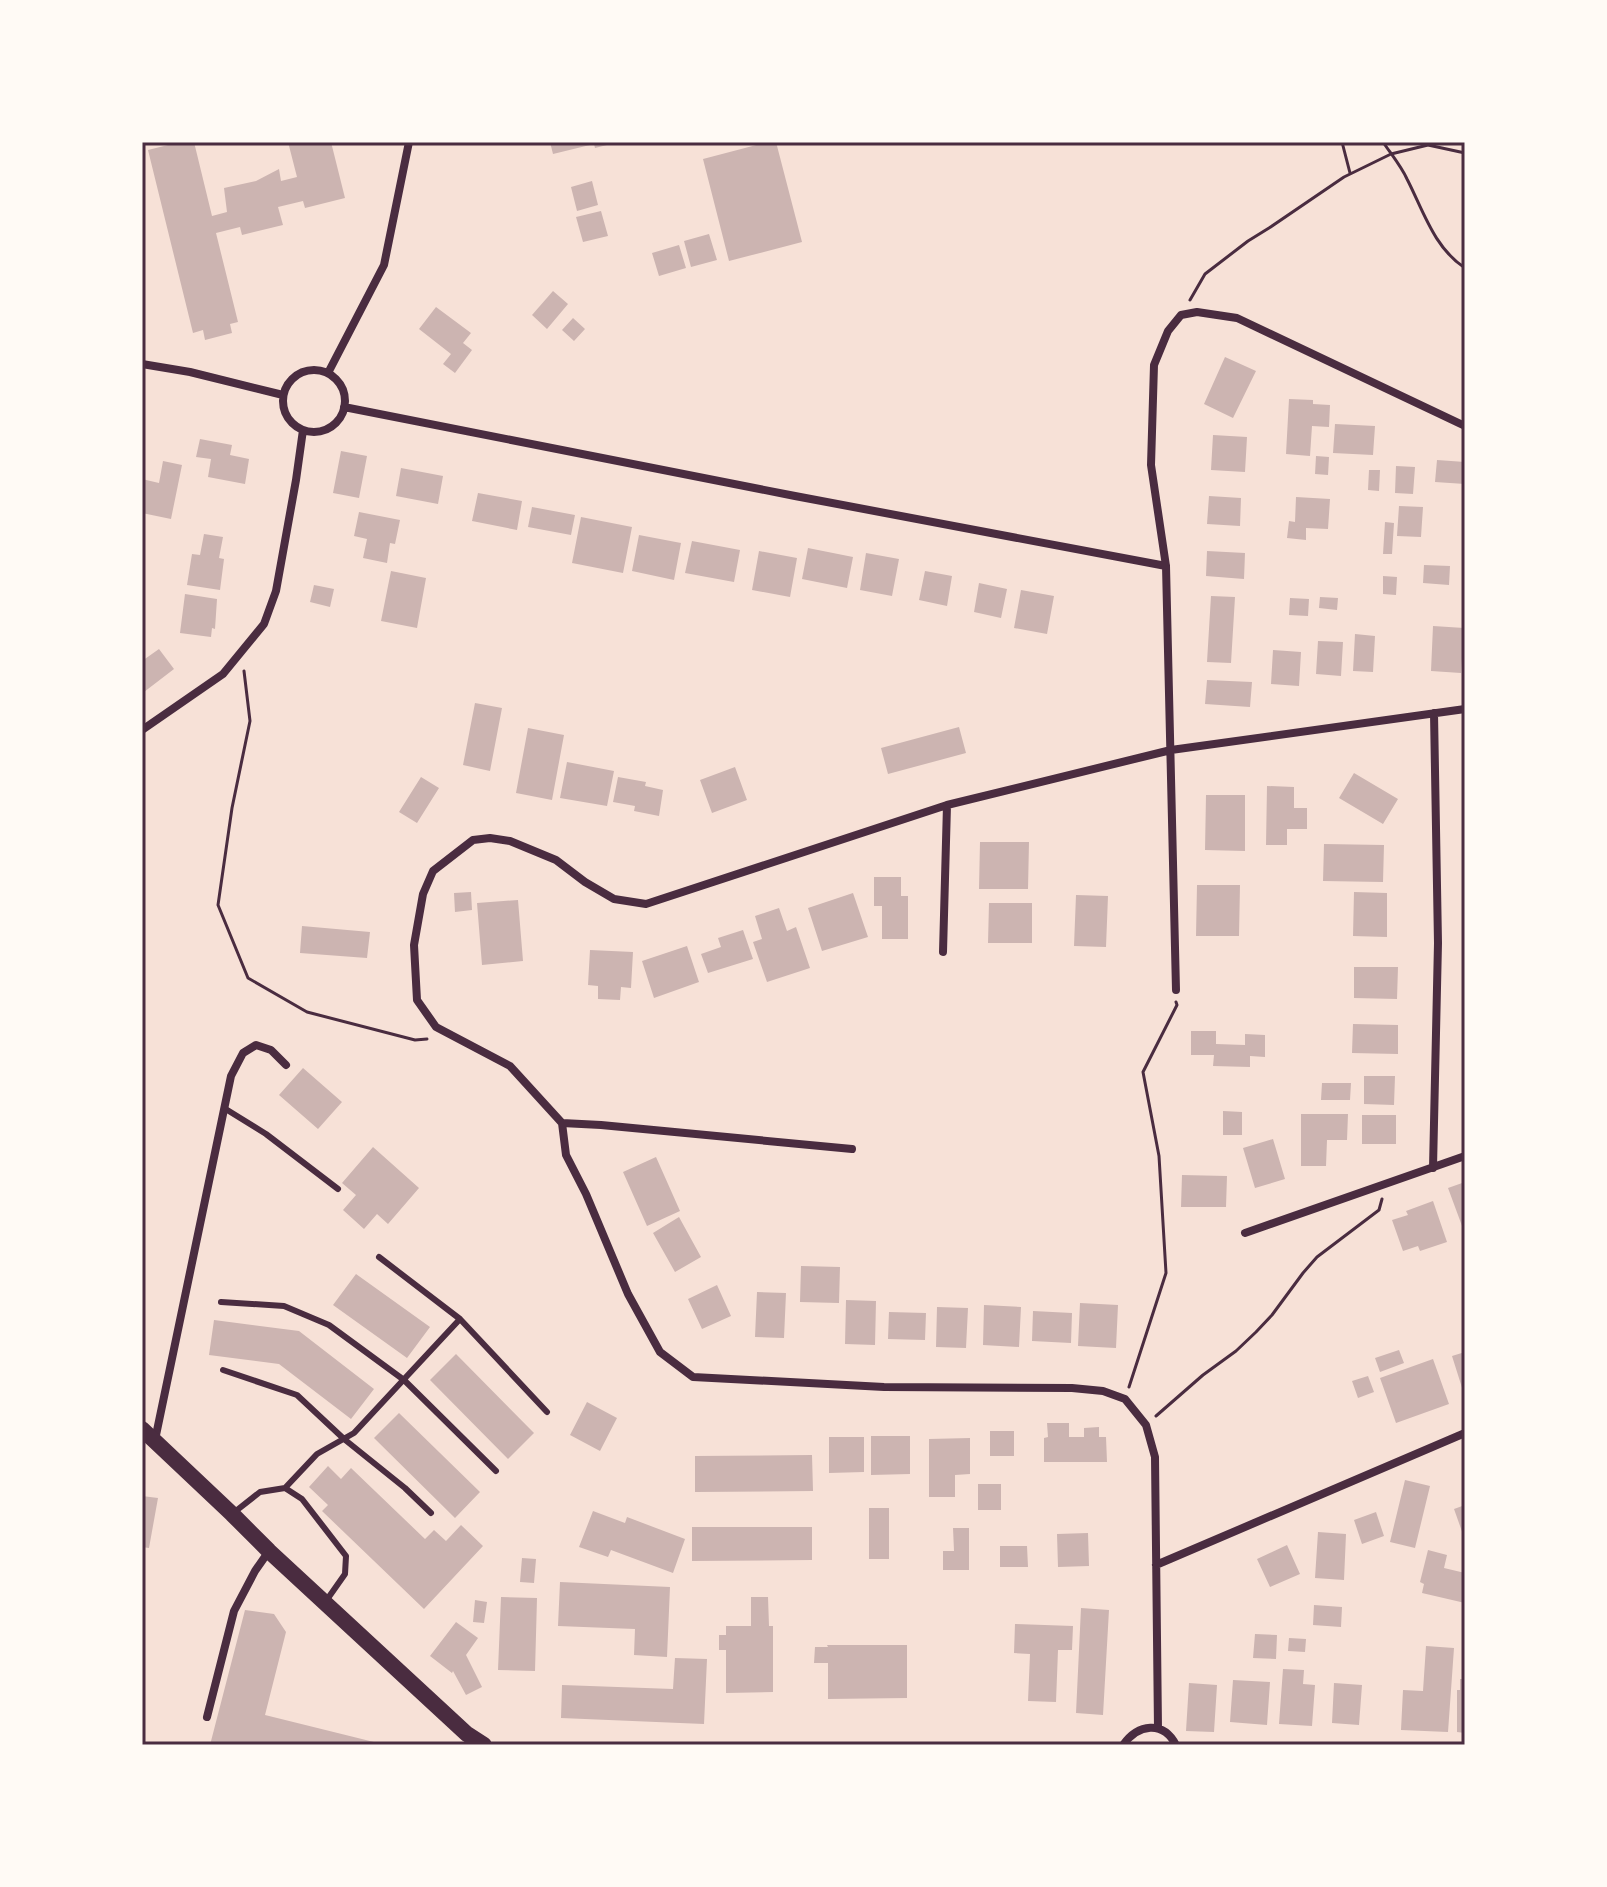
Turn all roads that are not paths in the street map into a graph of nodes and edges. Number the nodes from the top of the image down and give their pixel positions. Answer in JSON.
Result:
{"nodes":[{"id":1,"x":409,"y":142,"type":"edge"},
{"id":2,"x":142,"y":364,"type":"edge"},
{"id":3,"x":328,"y":373,"type":"junction"},
{"id":4,"x":283,"y":395,"type":"junction"},
{"id":5,"x":344,"y":407,"type":"junction"},
{"id":6,"x":1465,"y":426,"type":"edge"},
{"id":7,"x":303,"y":430,"type":"junction"},
{"id":8,"x":1166,"y":566,"type":"junction"},
{"id":9,"x":1465,"y":709,"type":"edge"},
{"id":10,"x":1434,"y":713,"type":"junction"},
{"id":11,"x":142,"y":730,"type":"edge"},
{"id":12,"x":1171,"y":750,"type":"junction"},
{"id":13,"x":947,"y":805,"type":"junction"},
{"id":14,"x":943,"y":952,"type":"dead end"},
{"id":15,"x":1176,"y":990,"type":"road end"},
{"id":16,"x":286,"y":1065,"type":"dead end"},
{"id":17,"x":224,"y":1108,"type":"junction"},
{"id":18,"x":562,"y":1123,"type":"junction"},
{"id":19,"x":852,"y":1149,"type":"dead end"},
{"id":20,"x":1465,"y":1156,"type":"edge"},
{"id":21,"x":1433,"y":1168,"type":"junction"},
{"id":22,"x":338,"y":1189,"type":"dead end"},
{"id":23,"x":1245,"y":1233,"type":"dead end"},
{"id":24,"x":379,"y":1257,"type":"dead end"},
{"id":25,"x":221,"y":1302,"type":"dead end"},
{"id":26,"x":460,"y":1319,"type":"junction"},
{"id":27,"x":223,"y":1370,"type":"dead end"},
{"id":28,"x":404,"y":1380,"type":"junction"},
{"id":29,"x":547,"y":1412,"type":"dead end"},
{"id":30,"x":1465,"y":1433,"type":"edge"},
{"id":31,"x":148,"y":1435,"type":"edge"},
{"id":32,"x":344,"y":1439,"type":"junction"},
{"id":33,"x":496,"y":1471,"type":"dead end"},
{"id":34,"x":285,"y":1488,"type":"junction"},
{"id":35,"x":431,"y":1513,"type":"dead end"},
{"id":36,"x":232,"y":1514,"type":"junction"},
{"id":37,"x":269,"y":1551,"type":"junction"},
{"id":38,"x":1156,"y":1565,"type":"junction"},
{"id":39,"x":325,"y":1603,"type":"junction"},
{"id":40,"x":207,"y":1717,"type":"dead end"},
{"id":41,"x":1158,"y":1728,"type":"junction"},
{"id":42,"x":484,"y":1745,"type":"edge"},
{"id":43,"x":1123,"y":1745,"type":"edge"},
{"id":44,"x":1176,"y":1745,"type":"edge"}],
"edges":[{"from":1,"to":3,"type":"street"},
{"from":2,"to":4,"type":"street"},
{"from":3,"to":4,"type":"street"},
{"from":3,"to":5,"type":"street"},
{"from":4,"to":7,"type":"street"},
{"from":5,"to":7,"type":"street"},
{"from":5,"to":8,"type":"street"},
{"from":6,"to":8,"type":"street"},
{"from":7,"to":11,"type":"street"},
{"from":8,"to":12,"type":"street"},
{"from":9,"to":10,"type":"street"},
{"from":10,"to":12,"type":"street"},
{"from":10,"to":21,"type":"street"},
{"from":12,"to":13,"type":"street"},
{"from":12,"to":15,"type":"street"},
{"from":13,"to":14,"type":"street"},
{"from":13,"to":18,"type":"street"},
{"from":16,"to":17,"type":"street"},
{"from":17,"to":22,"type":"lane"},
{"from":17,"to":31,"type":"street"},
{"from":18,"to":19,"type":"street"},
{"from":18,"to":38,"type":"street"},
{"from":20,"to":21,"type":"street"},
{"from":21,"to":23,"type":"street"},
{"from":24,"to":26,"type":"lane"},
{"from":25,"to":28,"type":"lane"},
{"from":26,"to":28,"type":"lane"},
{"from":26,"to":29,"type":"lane"},
{"from":27,"to":32,"type":"lane"},
{"from":28,"to":32,"type":"lane"},
{"from":28,"to":33,"type":"lane"},
{"from":30,"to":38,"type":"street"},
{"from":31,"to":36,"type":"main road"},
{"from":32,"to":34,"type":"lane"},
{"from":32,"to":35,"type":"lane"},
{"from":34,"to":36,"type":"lane"},
{"from":34,"to":39,"type":"lane"},
{"from":36,"to":37,"type":"main road"},
{"from":37,"to":39,"type":"main road"},
{"from":37,"to":40,"type":"street"},
{"from":38,"to":41,"type":"street"},
{"from":39,"to":42,"type":"main road"},
{"from":41,"to":43,"type":"street"},
{"from":41,"to":44,"type":"street"}]}
